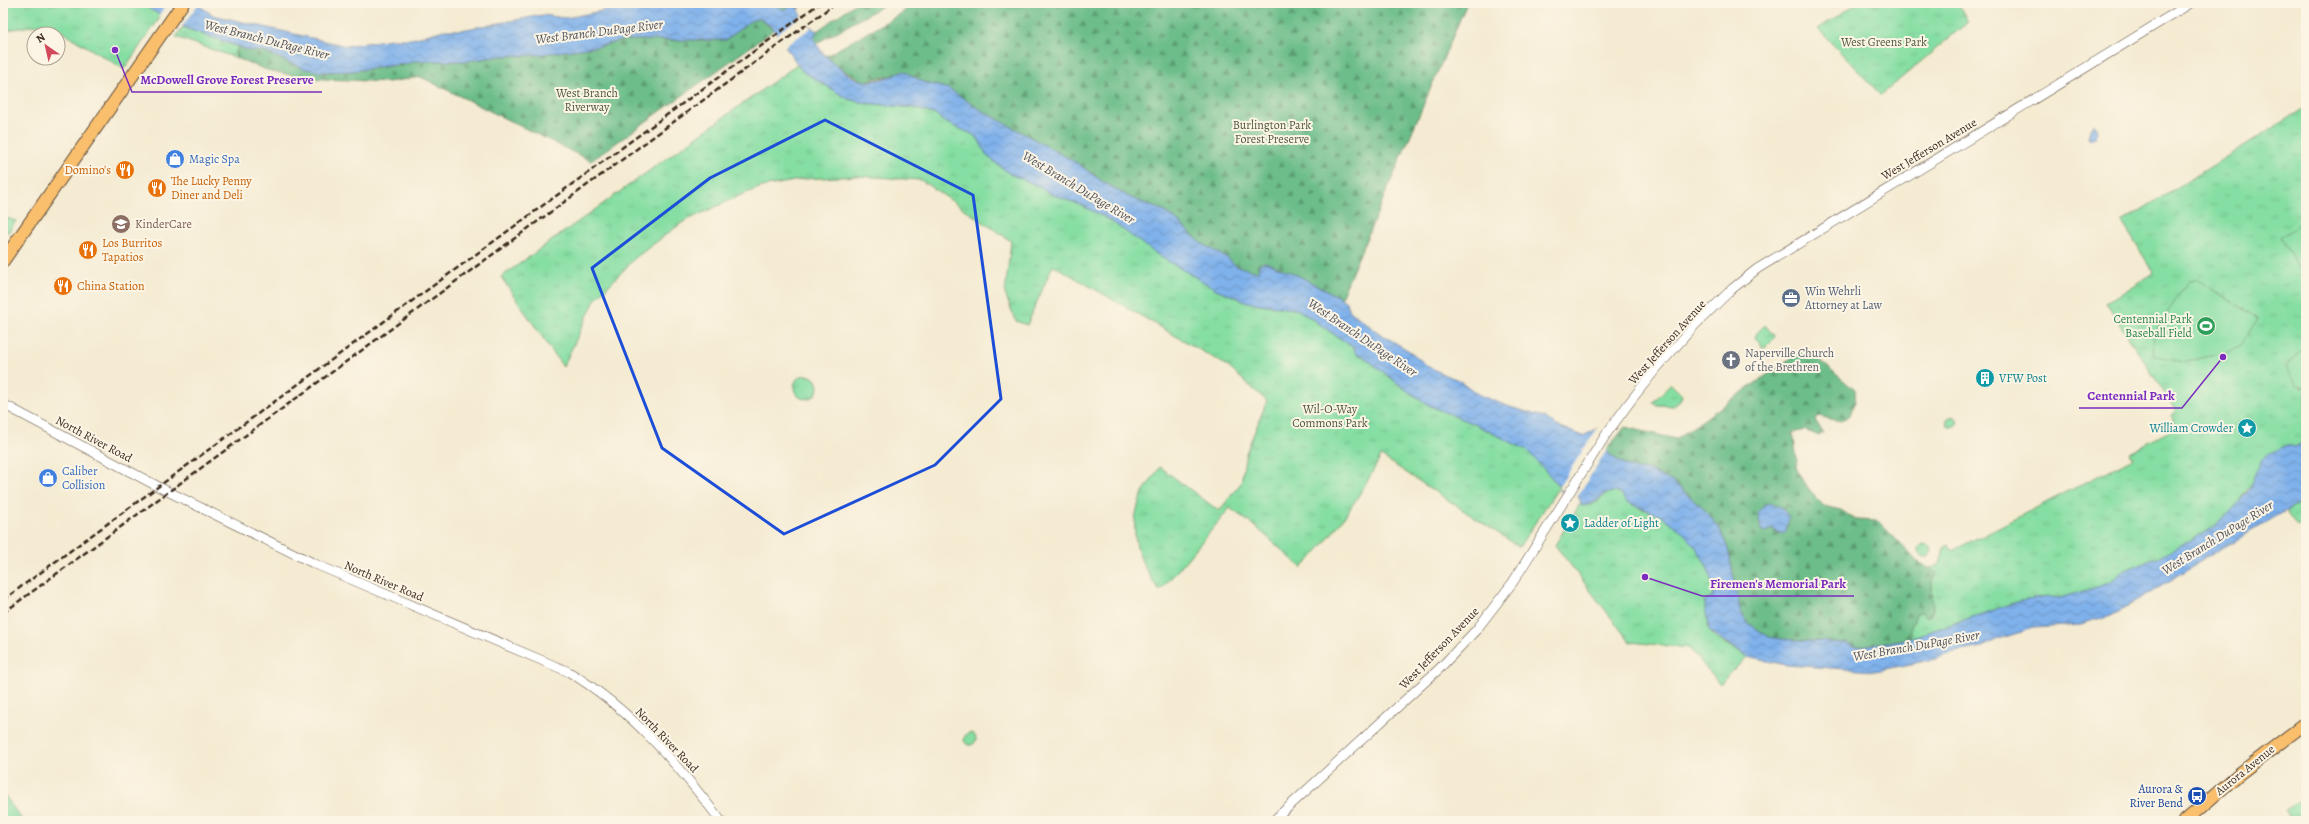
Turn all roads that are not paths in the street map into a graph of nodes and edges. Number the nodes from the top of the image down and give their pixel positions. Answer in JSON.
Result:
{"nodes":[{"id":1,"x":184,"y":3,"type":"edge"},
{"id":2,"x":2191,"y":3,"type":"edge"},
{"id":3,"x":3,"y":261,"type":"edge"},
{"id":4,"x":3,"y":404,"type":"edge"},
{"id":5,"x":2306,"y":722,"type":"edge"},
{"id":6,"x":721,"y":821,"type":"edge"},
{"id":7,"x":1273,"y":821,"type":"edge"},
{"id":8,"x":2185,"y":821,"type":"edge"}],
"edges":[{"from":1,"to":3,"type":"main road"},
{"from":2,"to":7,"type":"street","name":"West Jefferson Avenue"},
{"from":4,"to":6,"type":"street","name":"North River Road"},
{"from":5,"to":8,"type":"main road","name":"Aurora Avenue"}]}
